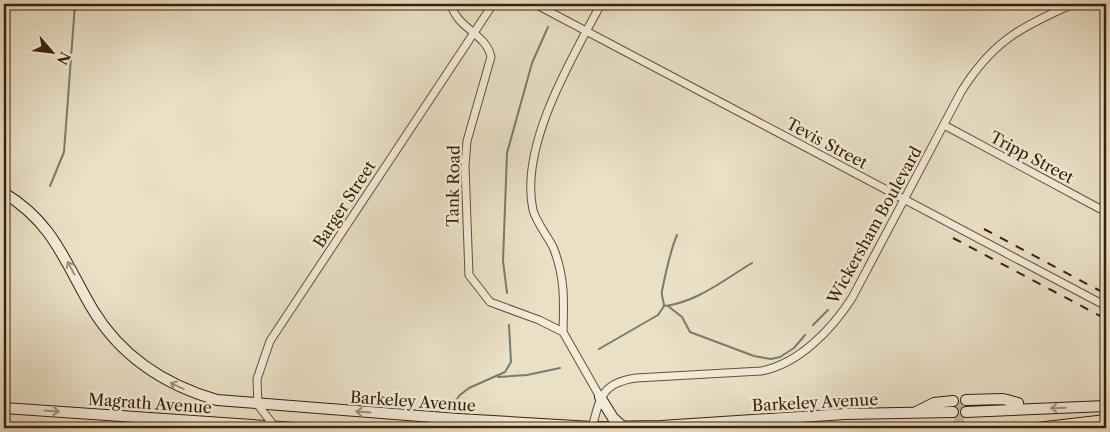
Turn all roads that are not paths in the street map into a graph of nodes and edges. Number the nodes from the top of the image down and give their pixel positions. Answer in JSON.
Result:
{"nodes":[{"id":1,"x":451,"y":4,"type":"edge"},
{"id":2,"x":493,"y":4,"type":"edge"},
{"id":3,"x":535,"y":4,"type":"edge"},
{"id":4,"x":601,"y":4,"type":"edge"},
{"id":5,"x":1074,"y":4,"type":"edge"},
{"id":6,"x":587,"y":30,"type":"junction"},
{"id":7,"x":474,"y":33,"type":"junction"},
{"id":8,"x":944,"y":125,"type":"junction"},
{"id":9,"x":4,"y":193,"type":"edge"},
{"id":10,"x":904,"y":200,"type":"junction"},
{"id":11,"x":1106,"y":212,"type":"edge"},
{"id":12,"x":1106,"y":306,"type":"edge"},
{"id":13,"x":563,"y":332,"type":"junction"},
{"id":14,"x":600,"y":397,"type":"junction"},
{"id":15,"x":258,"y":405,"type":"junction"},
{"id":16,"x":1106,"y":406,"type":"edge"},
{"id":17,"x":4,"y":408,"type":"edge"},
{"id":18,"x":1035,"y":409,"type":"junction"},
{"id":19,"x":913,"y":413,"type":"junction"},
{"id":20,"x":1106,"y":420,"type":"edge"},
{"id":21,"x":275,"y":427,"type":"junction"},
{"id":22,"x":592,"y":427,"type":"edge"},
{"id":23,"x":623,"y":427,"type":"junction"},
{"id":24,"x":295,"y":428,"type":"edge"},
{"id":25,"x":1037,"y":428,"type":"edge"}],
"edges":[{"from":1,"to":7,"type":"street","name":"Tank Road"},
{"from":2,"to":7,"type":"street","name":"Barger Street"},
{"from":3,"to":6,"type":"street","name":"Tevis Street"},
{"from":4,"to":6,"type":"street"},
{"from":5,"to":8,"type":"street","name":"Wickersham Boulevard"},
{"from":6,"to":10,"type":"street","name":"Tevis Street"},
{"from":6,"to":13,"type":"street"},
{"from":7,"to":13,"type":"street","name":"Tank Road"},
{"from":7,"to":15,"type":"street","name":"Barger Street"},
{"from":8,"to":10,"type":"street","name":"Wickersham Boulevard"},
{"from":8,"to":11,"type":"street","name":"Tripp Street"},
{"from":15,"to":9,"type":"main road","name":"Barkeley Avenue","one_way":true},
{"from":10,"to":12,"type":"street","name":"Tevis Street"},
{"from":10,"to":14,"type":"street","name":"Wickersham Boulevard"},
{"from":13,"to":14,"type":"street"},
{"from":14,"to":22,"type":"street"},
{"from":14,"to":23,"type":"main road"},
{"from":15,"to":21,"type":"street"},
{"from":22,"to":15,"type":"main road","name":"Barkeley Avenue","one_way":true},
{"from":16,"to":18,"type":"main road","one_way":true},
{"from":17,"to":21,"type":"main road","name":"Magrath Avenue","one_way":true},
{"from":18,"to":18,"type":"main road"},
{"from":19,"to":19,"type":"main road","name":"Barkeley Avenue"},
{"from":19,"to":23,"type":"main road","name":"Barkeley Avenue"},
{"from":20,"to":25,"type":"main road"},
{"from":21,"to":24,"type":"main road","name":"Magrath Avenue"},
{"from":22,"to":23,"type":"main road","name":"Barkeley Avenue"}]}
